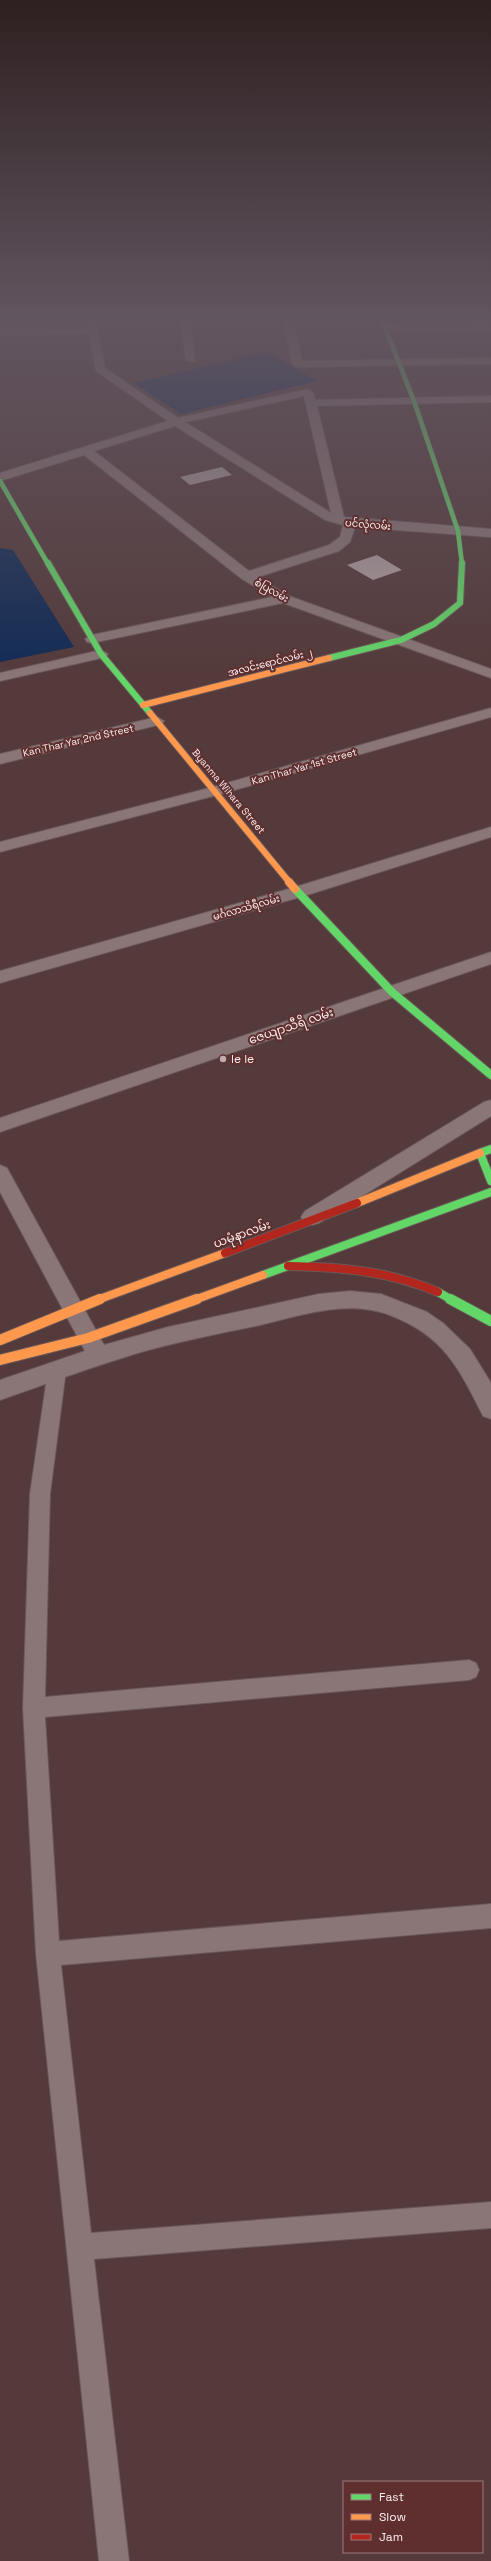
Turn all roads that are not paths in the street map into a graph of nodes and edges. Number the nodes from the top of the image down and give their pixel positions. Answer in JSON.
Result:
{"nodes":[{"id":1,"x":119,"y":440,"type":"edge"},
{"id":2,"x":206,"y":440,"type":"edge"},
{"id":3,"x":322,"y":440,"type":"edge"},
{"id":4,"x":427,"y":440,"type":"edge"},
{"id":5,"x":85,"y":450,"type":"junction"},
{"id":6,"x":0,"y":477,"type":"edge"},
{"id":7,"x":0,"y":481,"type":"edge"},
{"id":8,"x":344,"y":522,"type":"junction"},
{"id":9,"x":458,"y":531,"type":"junction"},
{"id":10,"x":491,"y":533,"type":"edge"},
{"id":11,"x":247,"y":576,"type":"junction"},
{"id":12,"x":284,"y":599,"type":"junction"},
{"id":13,"x":92,"y":640,"type":"junction"},
{"id":14,"x":401,"y":640,"type":"junction"},
{"id":15,"x":101,"y":654,"type":"junction"},
{"id":16,"x":491,"y":674,"type":"edge"},
{"id":17,"x":0,"y":677,"type":"edge"},
{"id":18,"x":144,"y":705,"type":"junction"},
{"id":19,"x":491,"y":712,"type":"edge"},
{"id":20,"x":157,"y":721,"type":"junction"},
{"id":21,"x":0,"y":759,"type":"edge"},
{"id":22,"x":215,"y":791,"type":"junction"},
{"id":23,"x":491,"y":832,"type":"edge"},
{"id":24,"x":0,"y":847,"type":"edge"},
{"id":25,"x":298,"y":892,"type":"junction"},
{"id":26,"x":491,"y":958,"type":"edge"},
{"id":27,"x":0,"y":977,"type":"edge"},
{"id":28,"x":392,"y":992,"type":"junction"},
{"id":29,"x":491,"y":1075,"type":"edge"},
{"id":30,"x":491,"y":1107,"type":"edge"},
{"id":31,"x":0,"y":1125,"type":"edge"},
{"id":32,"x":491,"y":1150,"type":"edge"},
{"id":33,"x":480,"y":1153,"type":"junction"},
{"id":34,"x":0,"y":1173,"type":"edge"},
{"id":35,"x":491,"y":1181,"type":"edge"},
{"id":36,"x":491,"y":1192,"type":"edge"},
{"id":37,"x":296,"y":1227,"type":"junction"},
{"id":38,"x":288,"y":1266,"type":"junction"},
{"id":39,"x":72,"y":1309,"type":"junction"},
{"id":40,"x":491,"y":1321,"type":"edge"},
{"id":41,"x":0,"y":1340,"type":"edge"},
{"id":42,"x":93,"y":1347,"type":"junction"},
{"id":43,"x":0,"y":1360,"type":"edge"},
{"id":44,"x":57,"y":1370,"type":"junction"},
{"id":45,"x":0,"y":1390,"type":"edge"},
{"id":46,"x":491,"y":1409,"type":"edge"},
{"id":47,"x":470,"y":1670,"type":"dead end"},
{"id":48,"x":34,"y":1708,"type":"junction"},
{"id":49,"x":491,"y":1916,"type":"edge"},
{"id":50,"x":48,"y":1954,"type":"junction"},
{"id":51,"x":491,"y":2215,"type":"edge"},
{"id":52,"x":80,"y":2247,"type":"junction"},
{"id":53,"x":114,"y":2561,"type":"edge"}],
"edges":[{"from":1,"to":5,"type":"street"},
{"from":2,"to":8,"type":"street","name":"ပင်လုံလမ်း"},
{"from":3,"to":8,"type":"street"},
{"from":4,"to":9,"type":"street","name":"အလင်းရောင်လမ်း ၂"},
{"from":5,"to":6,"type":"street"},
{"from":5,"to":11,"type":"street","name":"စံပြလမ်း"},
{"from":7,"to":13,"type":"street","name":"Byanma Wihara Street"},
{"from":8,"to":9,"type":"street","name":"ပင်လုံလမ်း"},
{"from":8,"to":11,"type":"street"},
{"from":9,"to":10,"type":"street","name":"ပင်လုံလမ်း"},
{"from":9,"to":14,"type":"street","name":"အလင်းရောင်လမ်း ၂"},
{"from":11,"to":12,"type":"street","name":"စံပြလမ်း"},
{"from":12,"to":13,"type":"street"},
{"from":12,"to":14,"type":"street","name":"စံပြလမ်း"},
{"from":13,"to":15,"type":"street","name":"Byanma Wihara Street"},
{"from":14,"to":16,"type":"street","name":"စံပြလမ်း"},
{"from":14,"to":18,"type":"street","name":"အလင်းရောင်လမ်း ၂"},
{"from":15,"to":17,"type":"street"},
{"from":15,"to":18,"type":"street","name":"Byanma Wihara Street"},
{"from":18,"to":20,"type":"street","name":"Byanma Wihara Street"},
{"from":19,"to":22,"type":"street","name":"Kan Thar Yar 1st Street"},
{"from":20,"to":21,"type":"street","name":"Kan Thar Yar 2nd Street"},
{"from":20,"to":22,"type":"street","name":"Byanma Wihara Street"},
{"from":22,"to":24,"type":"street","name":"Kan Thar Yar 1st Street"},
{"from":22,"to":25,"type":"street","name":"Byanma Wihara Street"},
{"from":23,"to":25,"type":"street","name":"မင်္ဂလာသိရီလမ်း"},
{"from":25,"to":27,"type":"street","name":"မင်္ဂလာသိရီလမ်း"},
{"from":25,"to":28,"type":"street","name":"Byanma Wihara Street"},
{"from":26,"to":28,"type":"street","name":"ဇေယျာသီရိ လမ်း"},
{"from":28,"to":29,"type":"street","name":"Byanma Wihara Street"},
{"from":28,"to":31,"type":"street","name":"ဇေယျာသီရိ လမ်း"},
{"from":30,"to":37,"type":"street"},
{"from":32,"to":33,"type":"street","name":"ယမုံနာလမ်း"},
{"from":33,"to":35,"type":"street"},
{"from":33,"to":37,"type":"street","name":"ယမုံနာလမ်း"},
{"from":34,"to":39,"type":"street"},
{"from":36,"to":38,"type":"street"},
{"from":37,"to":39,"type":"street","name":"ယမုံနာလမ်း"},
{"from":38,"to":40,"type":"street"},
{"from":38,"to":42,"type":"street"},
{"from":39,"to":41,"type":"street","name":"ယမုံနာလမ်း"},
{"from":39,"to":42,"type":"street"},
{"from":42,"to":43,"type":"street"},
{"from":42,"to":44,"type":"street"},
{"from":42,"to":46,"type":"street"},
{"from":44,"to":45,"type":"street"},
{"from":44,"to":48,"type":"lane"},
{"from":47,"to":48,"type":"lane"},
{"from":48,"to":50,"type":"lane"},
{"from":49,"to":50,"type":"lane"},
{"from":50,"to":52,"type":"lane"},
{"from":51,"to":52,"type":"lane"},
{"from":52,"to":53,"type":"lane"}]}
